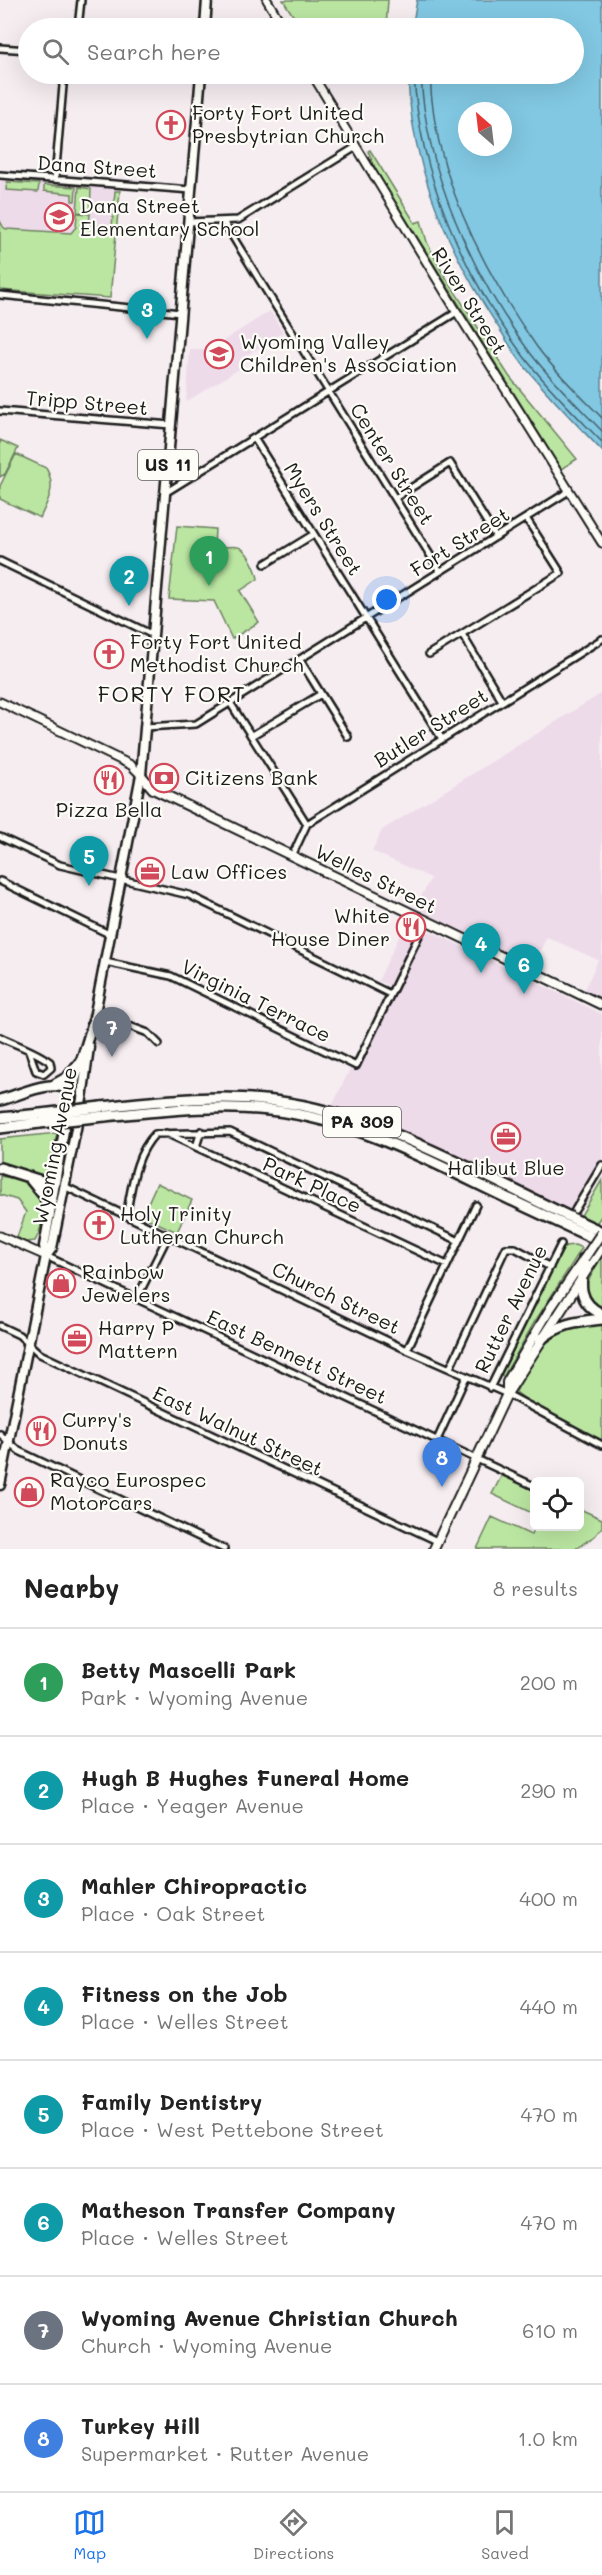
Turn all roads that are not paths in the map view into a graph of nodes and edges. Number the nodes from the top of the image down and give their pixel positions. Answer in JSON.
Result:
{"nodes":[{"id":1,"x":81,"y":0,"type":"edge"},
{"id":2,"x":207,"y":0,"type":"edge"},
{"id":3,"x":267,"y":0,"type":"edge"},
{"id":4,"x":79,"y":18,"type":"edge"},
{"id":5,"x":206,"y":18,"type":"edge"},
{"id":6,"x":278,"y":18,"type":"edge"},
{"id":7,"x":0,"y":48,"type":"edge"},
{"id":8,"x":18,"y":49,"type":"edge"},
{"id":9,"x":63,"y":84,"type":"edge"},
{"id":10,"x":200,"y":84,"type":"edge"},
{"id":11,"x":318,"y":84,"type":"edge"},
{"id":12,"x":356,"y":147,"type":"junction"},
{"id":13,"x":0,"y":175,"type":"edge"},
{"id":14,"x":55,"y":179,"type":"junction"},
{"id":15,"x":191,"y":190,"type":"junction"},
{"id":16,"x":223,"y":221,"type":"junction"},
{"id":17,"x":188,"y":222,"type":"junction"},
{"id":18,"x":0,"y":295,"type":"edge"},
{"id":19,"x":457,"y":312,"type":"junction"},
{"id":20,"x":181,"y":313,"type":"junction"},
{"id":21,"x":329,"y":392,"type":"junction"},
{"id":22,"x":0,"y":411,"type":"edge"},
{"id":23,"x":171,"y":425,"type":"junction"},
{"id":24,"x":254,"y":438,"type":"junction"},
{"id":25,"x":569,"y":490,"type":"junction"},
{"id":26,"x":165,"y":493,"type":"junction"},
{"id":27,"x":395,"y":498,"type":"junction"},
{"id":28,"x":526,"y":518,"type":"junction"},
{"id":29,"x":314,"y":534,"type":"junction"},
{"id":30,"x":496,"y":537,"type":"junction"},
{"id":31,"x":602,"y":543,"type":"edge"},
{"id":32,"x":0,"y":561,"type":"edge"},
{"id":33,"x":265,"y":564,"type":"dead end"},
{"id":34,"x":441,"y":571,"type":"junction"},
{"id":35,"x":366,"y":618,"type":"junction"},
{"id":36,"x":462,"y":634,"type":"junction"},
{"id":37,"x":153,"y":635,"type":"junction"},
{"id":38,"x":602,"y":639,"type":"edge"},
{"id":39,"x":429,"y":654,"type":"dead end"},
{"id":40,"x":300,"y":660,"type":"junction"},
{"id":41,"x":321,"y":694,"type":"junction"},
{"id":42,"x":502,"y":701,"type":"junction"},
{"id":43,"x":0,"y":702,"type":"edge"},
{"id":44,"x":231,"y":704,"type":"junction"},
{"id":45,"x":145,"y":727,"type":"junction"},
{"id":46,"x":251,"y":736,"type":"junction"},
{"id":47,"x":348,"y":737,"type":"dead end"},
{"id":48,"x":442,"y":739,"type":"junction"},
{"id":49,"x":141,"y":776,"type":"junction"},
{"id":50,"x":307,"y":824,"type":"junction"},
{"id":51,"x":0,"y":837,"type":"edge"},
{"id":52,"x":291,"y":856,"type":"junction"},
{"id":53,"x":121,"y":880,"type":"junction"},
{"id":54,"x":0,"y":882,"type":"edge"},
{"id":55,"x":426,"y":921,"type":"junction"},
{"id":56,"x":111,"y":935,"type":"junction"},
{"id":57,"x":105,"y":962,"type":"junction"},
{"id":58,"x":390,"y":994,"type":"junction"},
{"id":59,"x":602,"y":1005,"type":"edge"},
{"id":60,"x":95,"y":1013,"type":"junction"},
{"id":61,"x":0,"y":1037,"type":"edge"},
{"id":62,"x":89,"y":1040,"type":"junction"},
{"id":63,"x":159,"y":1044,"type":"dead end"},
{"id":64,"x":29,"y":1051,"type":"junction"},
{"id":65,"x":81,"y":1061,"type":"junction"},
{"id":66,"x":52,"y":1085,"type":"junction"},
{"id":67,"x":72,"y":1090,"type":"junction"},
{"id":68,"x":82,"y":1099,"type":"junction"},
{"id":69,"x":0,"y":1100,"type":"edge"},
{"id":70,"x":103,"y":1111,"type":"junction"},
{"id":71,"x":0,"y":1118,"type":"edge"},
{"id":72,"x":41,"y":1118,"type":"junction"},
{"id":73,"x":0,"y":1128,"type":"edge"},
{"id":74,"x":201,"y":1131,"type":"junction"},
{"id":75,"x":165,"y":1132,"type":"junction"},
{"id":76,"x":196,"y":1147,"type":"junction"},
{"id":77,"x":602,"y":1165,"type":"edge"},
{"id":78,"x":0,"y":1168,"type":"edge"},
{"id":79,"x":27,"y":1177,"type":"junction"},
{"id":80,"x":54,"y":1185,"type":"junction"},
{"id":81,"x":64,"y":1186,"type":"junction"},
{"id":82,"x":476,"y":1204,"type":"dead end"},
{"id":83,"x":575,"y":1210,"type":"dead end"},
{"id":84,"x":49,"y":1216,"type":"junction"},
{"id":85,"x":126,"y":1216,"type":"junction"},
{"id":86,"x":602,"y":1232,"type":"edge"},
{"id":87,"x":0,"y":1236,"type":"edge"},
{"id":88,"x":168,"y":1236,"type":"junction"},
{"id":89,"x":459,"y":1241,"type":"junction"},
{"id":90,"x":602,"y":1242,"type":"edge"},
{"id":91,"x":561,"y":1244,"type":"dead end"},
{"id":92,"x":602,"y":1247,"type":"edge"},
{"id":93,"x":46,"y":1256,"type":"junction"},
{"id":94,"x":589,"y":1260,"type":"junction"},
{"id":95,"x":447,"y":1265,"type":"junction"},
{"id":96,"x":550,"y":1267,"type":"junction"},
{"id":97,"x":580,"y":1281,"type":"junction"},
{"id":98,"x":137,"y":1298,"type":"junction"},
{"id":99,"x":602,"y":1314,"type":"edge"},
{"id":100,"x":602,"y":1319,"type":"edge"},
{"id":101,"x":0,"y":1326,"type":"edge"},
{"id":102,"x":540,"y":1340,"type":"junction"},
{"id":103,"x":28,"y":1344,"type":"junction"},
{"id":104,"x":407,"y":1350,"type":"junction"},
{"id":105,"x":450,"y":1368,"type":"junction"},
{"id":106,"x":466,"y":1377,"type":"junction"},
{"id":107,"x":490,"y":1388,"type":"junction"},
{"id":108,"x":507,"y":1395,"type":"junction"},
{"id":109,"x":0,"y":1434,"type":"edge"},
{"id":110,"x":437,"y":1440,"type":"junction"},
{"id":111,"x":9,"y":1442,"type":"junction"},
{"id":112,"x":602,"y":1445,"type":"edge"},
{"id":113,"x":476,"y":1458,"type":"junction"},
{"id":114,"x":530,"y":1484,"type":"edge"},
{"id":115,"x":0,"y":1485,"type":"edge"},
{"id":116,"x":436,"y":1545,"type":"edge"},
{"id":117,"x":224,"y":1549,"type":"edge"}],
"edges":[{"from":1,"to":4,"type":"street"},
{"from":2,"to":5,"type":"main road"},
{"from":3,"to":6,"type":"street"},
{"from":7,"to":8,"type":"street"},
{"from":9,"to":14,"type":"street"},
{"from":10,"to":15,"type":"main road","name":"Wyoming Avenue","number":"US 11"},
{"from":11,"to":12,"type":"street","name":"River Street"},
{"from":12,"to":16,"type":"street"},
{"from":12,"to":19,"type":"street","name":"River Street"},
{"from":13,"to":14,"type":"street","name":"Dana Street"},
{"from":14,"to":15,"type":"street","name":"Dana Street"},
{"from":15,"to":17,"type":"main road","name":"Wyoming Avenue","number":"US 11"},
{"from":16,"to":17,"type":"street"},
{"from":16,"to":21,"type":"street","name":"Center Street"},
{"from":17,"to":20,"type":"main road","name":"Wyoming Avenue","number":"US 11"},
{"from":18,"to":20,"type":"street"},
{"from":19,"to":21,"type":"street"},
{"from":19,"to":25,"type":"street","name":"River Street"},
{"from":20,"to":23,"type":"main road","name":"Wyoming Avenue","number":"US 11"},
{"from":21,"to":24,"type":"street"},
{"from":21,"to":27,"type":"street","name":"Center Street"},
{"from":22,"to":23,"type":"street","name":"Tripp Street"},
{"from":23,"to":26,"type":"main road","name":"Wyoming Avenue","number":"US 11"},
{"from":24,"to":26,"type":"street"},
{"from":24,"to":29,"type":"street","name":"Myers Street"},
{"from":25,"to":28,"type":"street","name":"Fort Street"},
{"from":25,"to":31,"type":"street","name":"River Street"},
{"from":26,"to":37,"type":"main road","name":"Wyoming Avenue","number":"US 11"},
{"from":27,"to":30,"type":"street"},
{"from":27,"to":34,"type":"street","name":"Center Street"},
{"from":28,"to":30,"type":"street","name":"Fort Street"},
{"from":28,"to":36,"type":"street"},
{"from":29,"to":33,"type":"street"},
{"from":29,"to":35,"type":"street","name":"Myers Street"},
{"from":30,"to":34,"type":"street","name":"Fort Street"},
{"from":32,"to":37,"type":"street"},
{"from":34,"to":35,"type":"street","name":"Fort Street"},
{"from":35,"to":40,"type":"street","name":"Fort Street"},
{"from":35,"to":48,"type":"street","name":"Myers Street"},
{"from":36,"to":39,"type":"street"},
{"from":36,"to":42,"type":"street"},
{"from":37,"to":45,"type":"main road","name":"Wyoming Avenue","number":"US 11"},
{"from":38,"to":42,"type":"street","name":"Butler Street"},
{"from":40,"to":41,"type":"street"},
{"from":40,"to":44,"type":"street","name":"Fort Street"},
{"from":41,"to":46,"type":"street"},
{"from":41,"to":47,"type":"street"},
{"from":42,"to":48,"type":"street","name":"Butler Street"},
{"from":43,"to":49,"type":"street"},
{"from":44,"to":45,"type":"street","name":"Fort Street"},
{"from":44,"to":46,"type":"street"},
{"from":45,"to":49,"type":"main road","name":"Wyoming Avenue","number":"US 11"},
{"from":46,"to":50,"type":"street"},
{"from":48,"to":50,"type":"street","name":"Butler Street"},
{"from":49,"to":52,"type":"main road","name":"Welles Street"},
{"from":49,"to":53,"type":"main road","name":"Wyoming Avenue","number":"US 11"},
{"from":50,"to":52,"type":"street"},
{"from":51,"to":53,"type":"street"},
{"from":52,"to":55,"type":"main road","name":"Welles Street"},
{"from":53,"to":56,"type":"main road","name":"Wyoming Avenue","number":"US 11"},
{"from":53,"to":58,"type":"street"},
{"from":54,"to":56,"type":"street"},
{"from":55,"to":58,"type":"street"},
{"from":55,"to":59,"type":"main road","name":"Welles Street"},
{"from":56,"to":57,"type":"main road","name":"Wyoming Avenue","number":"US 11"},
{"from":57,"to":58,"type":"street","name":"Virginia Terrace"},
{"from":57,"to":60,"type":"main road","name":"Wyoming Avenue","number":"US 11"},
{"from":60,"to":62,"type":"main road","name":"Wyoming Avenue","number":"US 11"},
{"from":60,"to":63,"type":"street"},
{"from":61,"to":64,"type":"street"},
{"from":62,"to":65,"type":"main road","name":"Wyoming Avenue","number":"US 11"},
{"from":62,"to":68,"type":"main road","name":"Wyoming Avenue","number":"US 11"},
{"from":64,"to":64,"type":"street"},
{"from":65,"to":66,"type":"highway"},
{"from":65,"to":67,"type":"main road","name":"Wyoming Avenue","number":"US 11"},
{"from":66,"to":67,"type":"highway"},
{"from":66,"to":69,"type":"highway"},
{"from":67,"to":68,"type":"main road"},
{"from":67,"to":80,"type":"main road","name":"Wyoming Avenue","number":"US 11"},
{"from":68,"to":81,"type":"main road","name":"Wyoming Avenue","number":"US 11"},
{"from":70,"to":72,"type":"highway","number":"PA 309","bridge":true},
{"from":70,"to":86,"type":"highway","number":"PA 309"},
{"from":70,"to":90,"type":"highway","number":"PA 309"},
{"from":71,"to":72,"type":"highway","number":"PA 309"},
{"from":72,"to":73,"type":"highway","number":"PA 309"},
{"from":74,"to":75,"type":"street"},
{"from":74,"to":76,"type":"street"},
{"from":74,"to":89,"type":"street"},
{"from":75,"to":76,"type":"street","name":"Park Place"},
{"from":75,"to":85,"type":"street"},
{"from":76,"to":95,"type":"street","name":"Park Place"},
{"from":77,"to":83,"type":"street"},
{"from":78,"to":79,"type":"highway"},
{"from":79,"to":80,"type":"highway"},
{"from":79,"to":84,"type":"highway"},
{"from":80,"to":81,"type":"main road","name":"Church Street"},
{"from":80,"to":84,"type":"main road","name":"Wyoming Avenue","number":"US 11"},
{"from":81,"to":85,"type":"street","name":"Church Street"},
{"from":81,"to":93,"type":"main road","name":"Wyoming Avenue","number":"US 11"},
{"from":82,"to":89,"type":"street"},
{"from":84,"to":93,"type":"main road","name":"Wyoming Avenue","number":"US 11"},
{"from":85,"to":88,"type":"street","name":"Church Street"},
{"from":86,"to":94,"type":"main road","name":"Rutter Avenue","bridge":true},
{"from":87,"to":93,"type":"street"},
{"from":88,"to":98,"type":"street"},
{"from":88,"to":104,"type":"street","name":"Church Street"},
{"from":89,"to":95,"type":"street"},
{"from":91,"to":96,"type":"street","name":"Rutter Avenue"},
{"from":92,"to":94,"type":"main road","name":"Rutter Avenue"},
{"from":93,"to":98,"type":"street","name":"East Bennett Street"},
{"from":93,"to":103,"type":"main road","name":"Wyoming Avenue","number":"US 11"},
{"from":94,"to":97,"type":"highway"},
{"from":94,"to":108,"type":"main road","name":"Rutter Avenue"},
{"from":95,"to":104,"type":"street"},
{"from":96,"to":105,"type":"street"},
{"from":96,"to":107,"type":"street","name":"Rutter Avenue"},
{"from":97,"to":99,"type":"highway"},
{"from":97,"to":102,"type":"main road","name":"Rutter Avenue"},
{"from":98,"to":110,"type":"street","name":"East Bennett Street"},
{"from":100,"to":102,"type":"highway"},
{"from":101,"to":103,"type":"street","name":"East Walnut Street"},
{"from":102,"to":108,"type":"main road","name":"Rutter Avenue"},
{"from":103,"to":111,"type":"main road","name":"Wyoming Avenue","number":"US 11"},
{"from":103,"to":116,"type":"street","name":"East Walnut Street"},
{"from":104,"to":105,"type":"street","name":"Church Street"},
{"from":105,"to":106,"type":"street","name":"Church Street"},
{"from":106,"to":107,"type":"street","name":"Church Street"},
{"from":106,"to":110,"type":"street"},
{"from":107,"to":108,"type":"street","name":"Church Street"},
{"from":108,"to":112,"type":"street","name":"Church Street"},
{"from":108,"to":113,"type":"main road","name":"Rutter Avenue"},
{"from":109,"to":111,"type":"street"},
{"from":110,"to":113,"type":"street","name":"East Bennett Street"},
{"from":111,"to":115,"type":"main road","name":"Wyoming Avenue","number":"US 11"},
{"from":111,"to":117,"type":"street"},
{"from":113,"to":114,"type":"street","name":"East Bennett Street"},
{"from":113,"to":116,"type":"main road","name":"Rutter Avenue"}]}
